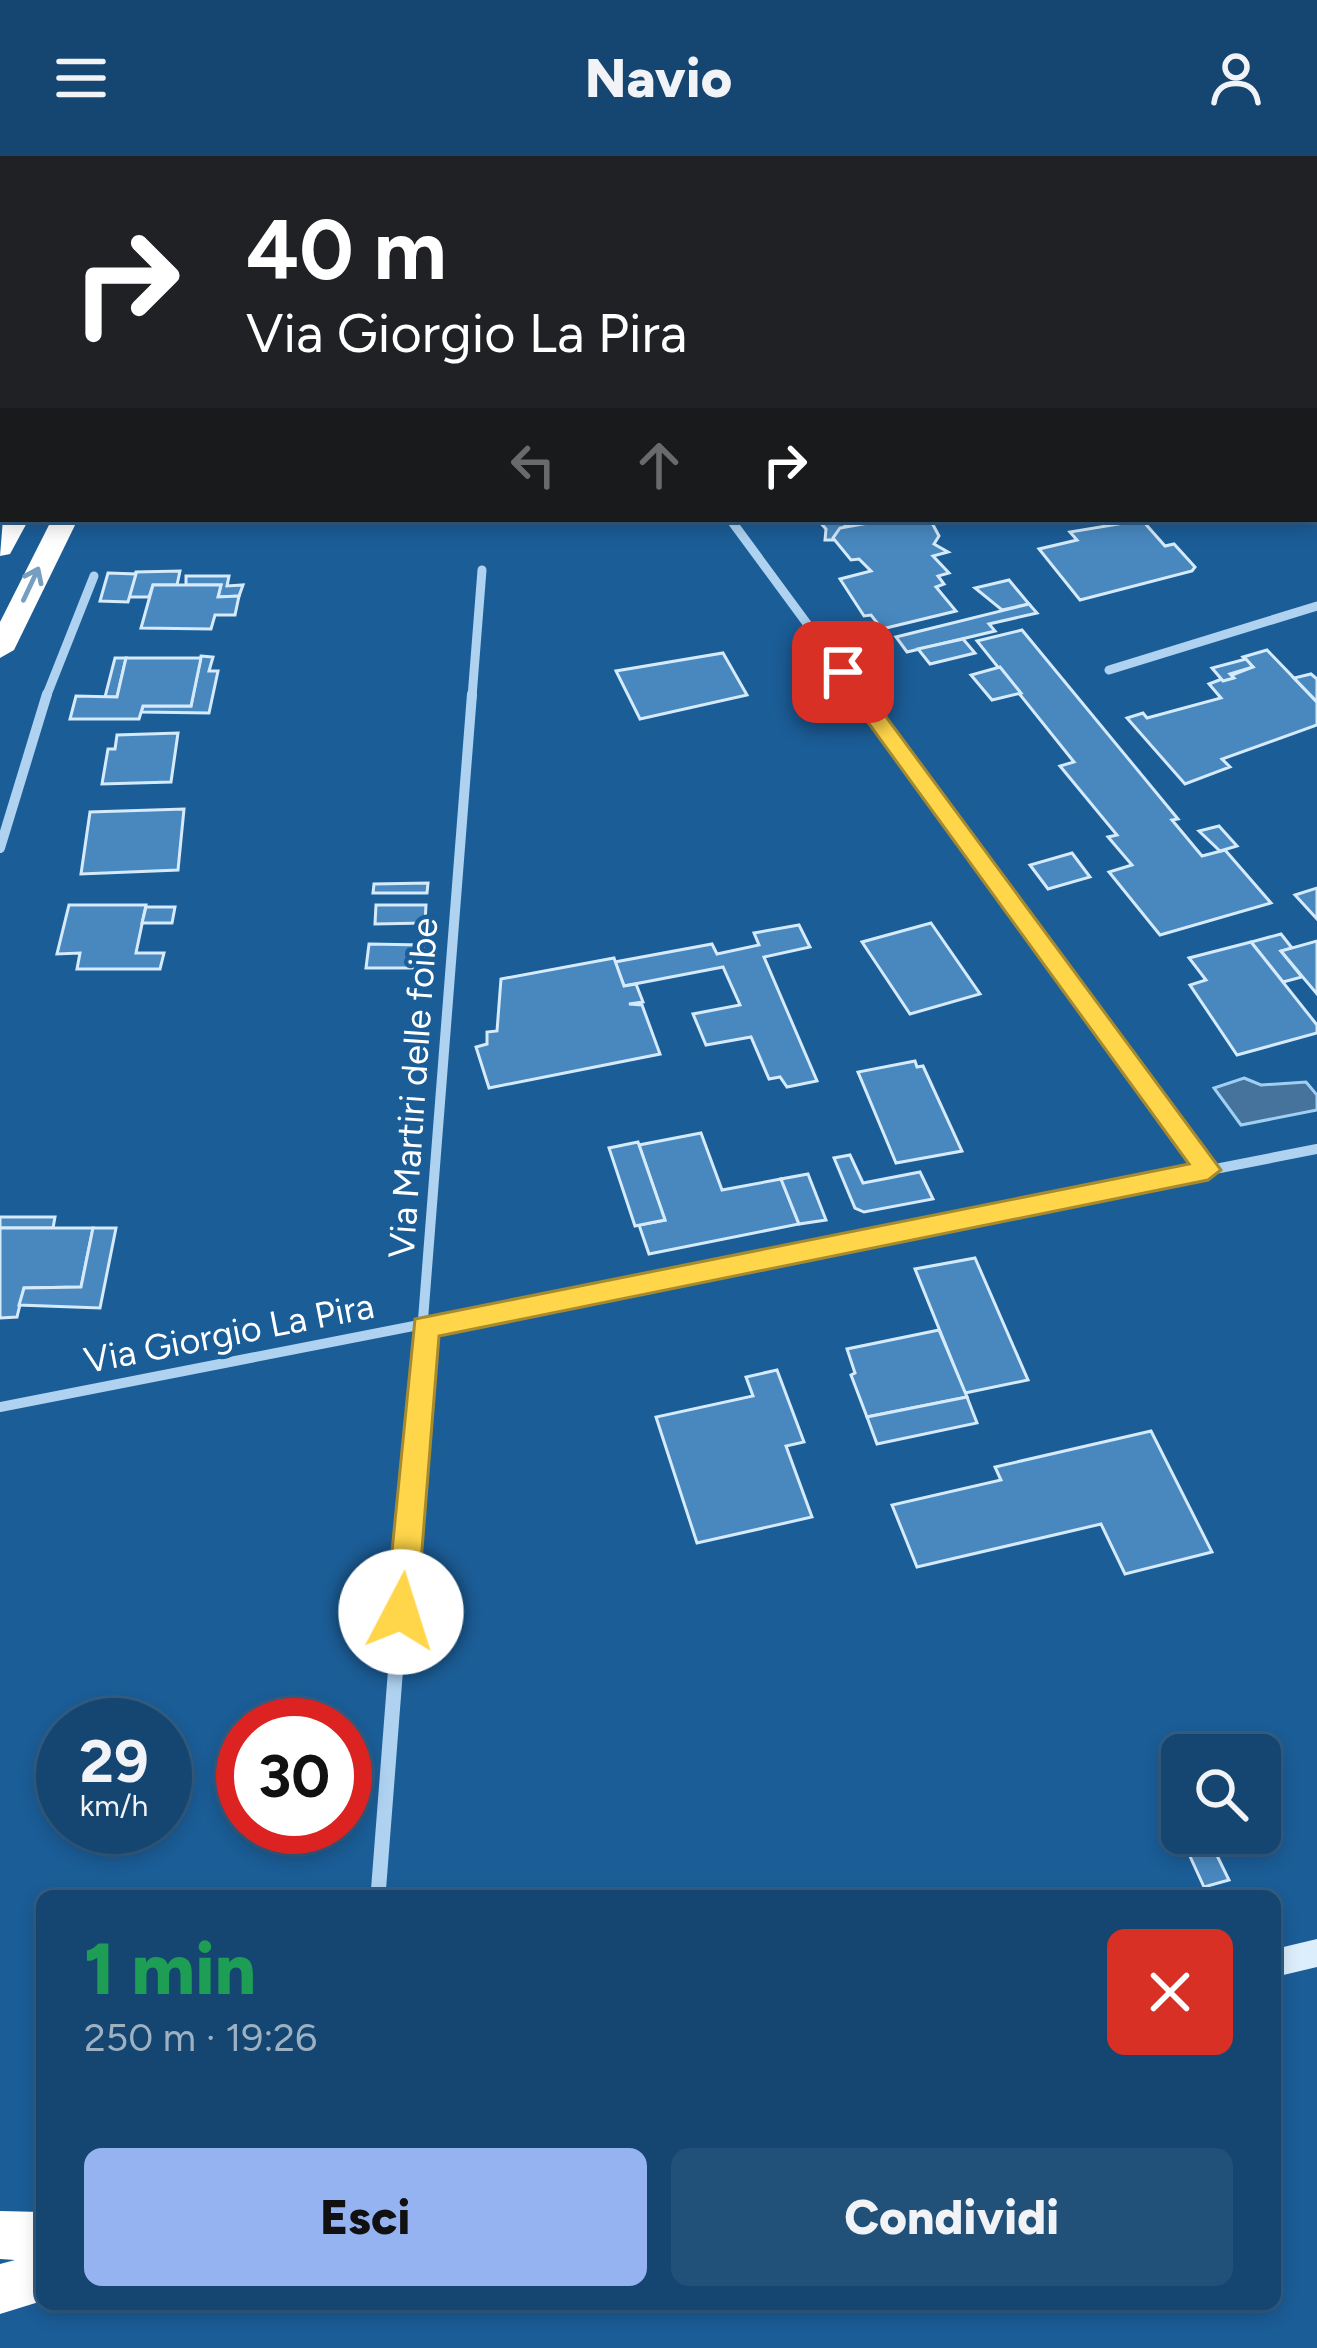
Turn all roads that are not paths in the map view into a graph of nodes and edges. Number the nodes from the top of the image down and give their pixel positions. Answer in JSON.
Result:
{"nodes":[{"id":1,"x":64,"y":522,"type":"edge"},
{"id":2,"x":732,"y":522,"type":"edge"},
{"id":3,"x":482,"y":571,"type":"dead end"},
{"id":4,"x":94,"y":576,"type":"dead end"},
{"id":5,"x":1317,"y":606,"type":"edge"},
{"id":6,"x":0,"y":650,"type":"edge"},
{"id":7,"x":1109,"y":670,"type":"dead end"},
{"id":8,"x":0,"y":848,"type":"edge"},
{"id":9,"x":1317,"y":1149,"type":"edge"},
{"id":10,"x":1208,"y":1170,"type":"junction"},
{"id":11,"x":425,"y":1327,"type":"junction"},
{"id":12,"x":0,"y":1407,"type":"edge"},
{"id":13,"x":378,"y":1890,"type":"edge"},
{"id":14,"x":1317,"y":1953,"type":"edge"},
{"id":15,"x":1281,"y":1962,"type":"edge"},
{"id":16,"x":0,"y":2235,"type":"edge"},
{"id":17,"x":36,"y":2236,"type":"edge"},
{"id":18,"x":36,"y":2278,"type":"edge"},
{"id":19,"x":0,"y":2289,"type":"edge"}],
"edges":[{"from":6,"to":1,"type":"highway","one_way":true},
{"from":2,"to":10,"type":"street"},
{"from":3,"to":11,"type":"street","name":"Via Martiri delle foibe"},
{"from":4,"to":8,"type":"street"},
{"from":5,"to":7,"type":"street"},
{"from":9,"to":10,"type":"street","name":"Via Giorgio La Pira"},
{"from":10,"to":11,"type":"street","name":"Via Giorgio La Pira"},
{"from":11,"to":12,"type":"street","name":"Via Giorgio La Pira"},
{"from":11,"to":13,"type":"street","name":"Via Martiri delle foibe"},
{"from":14,"to":15,"type":"street"},
{"from":16,"to":17,"type":"highway"},
{"from":18,"to":19,"type":"highway"}]}
